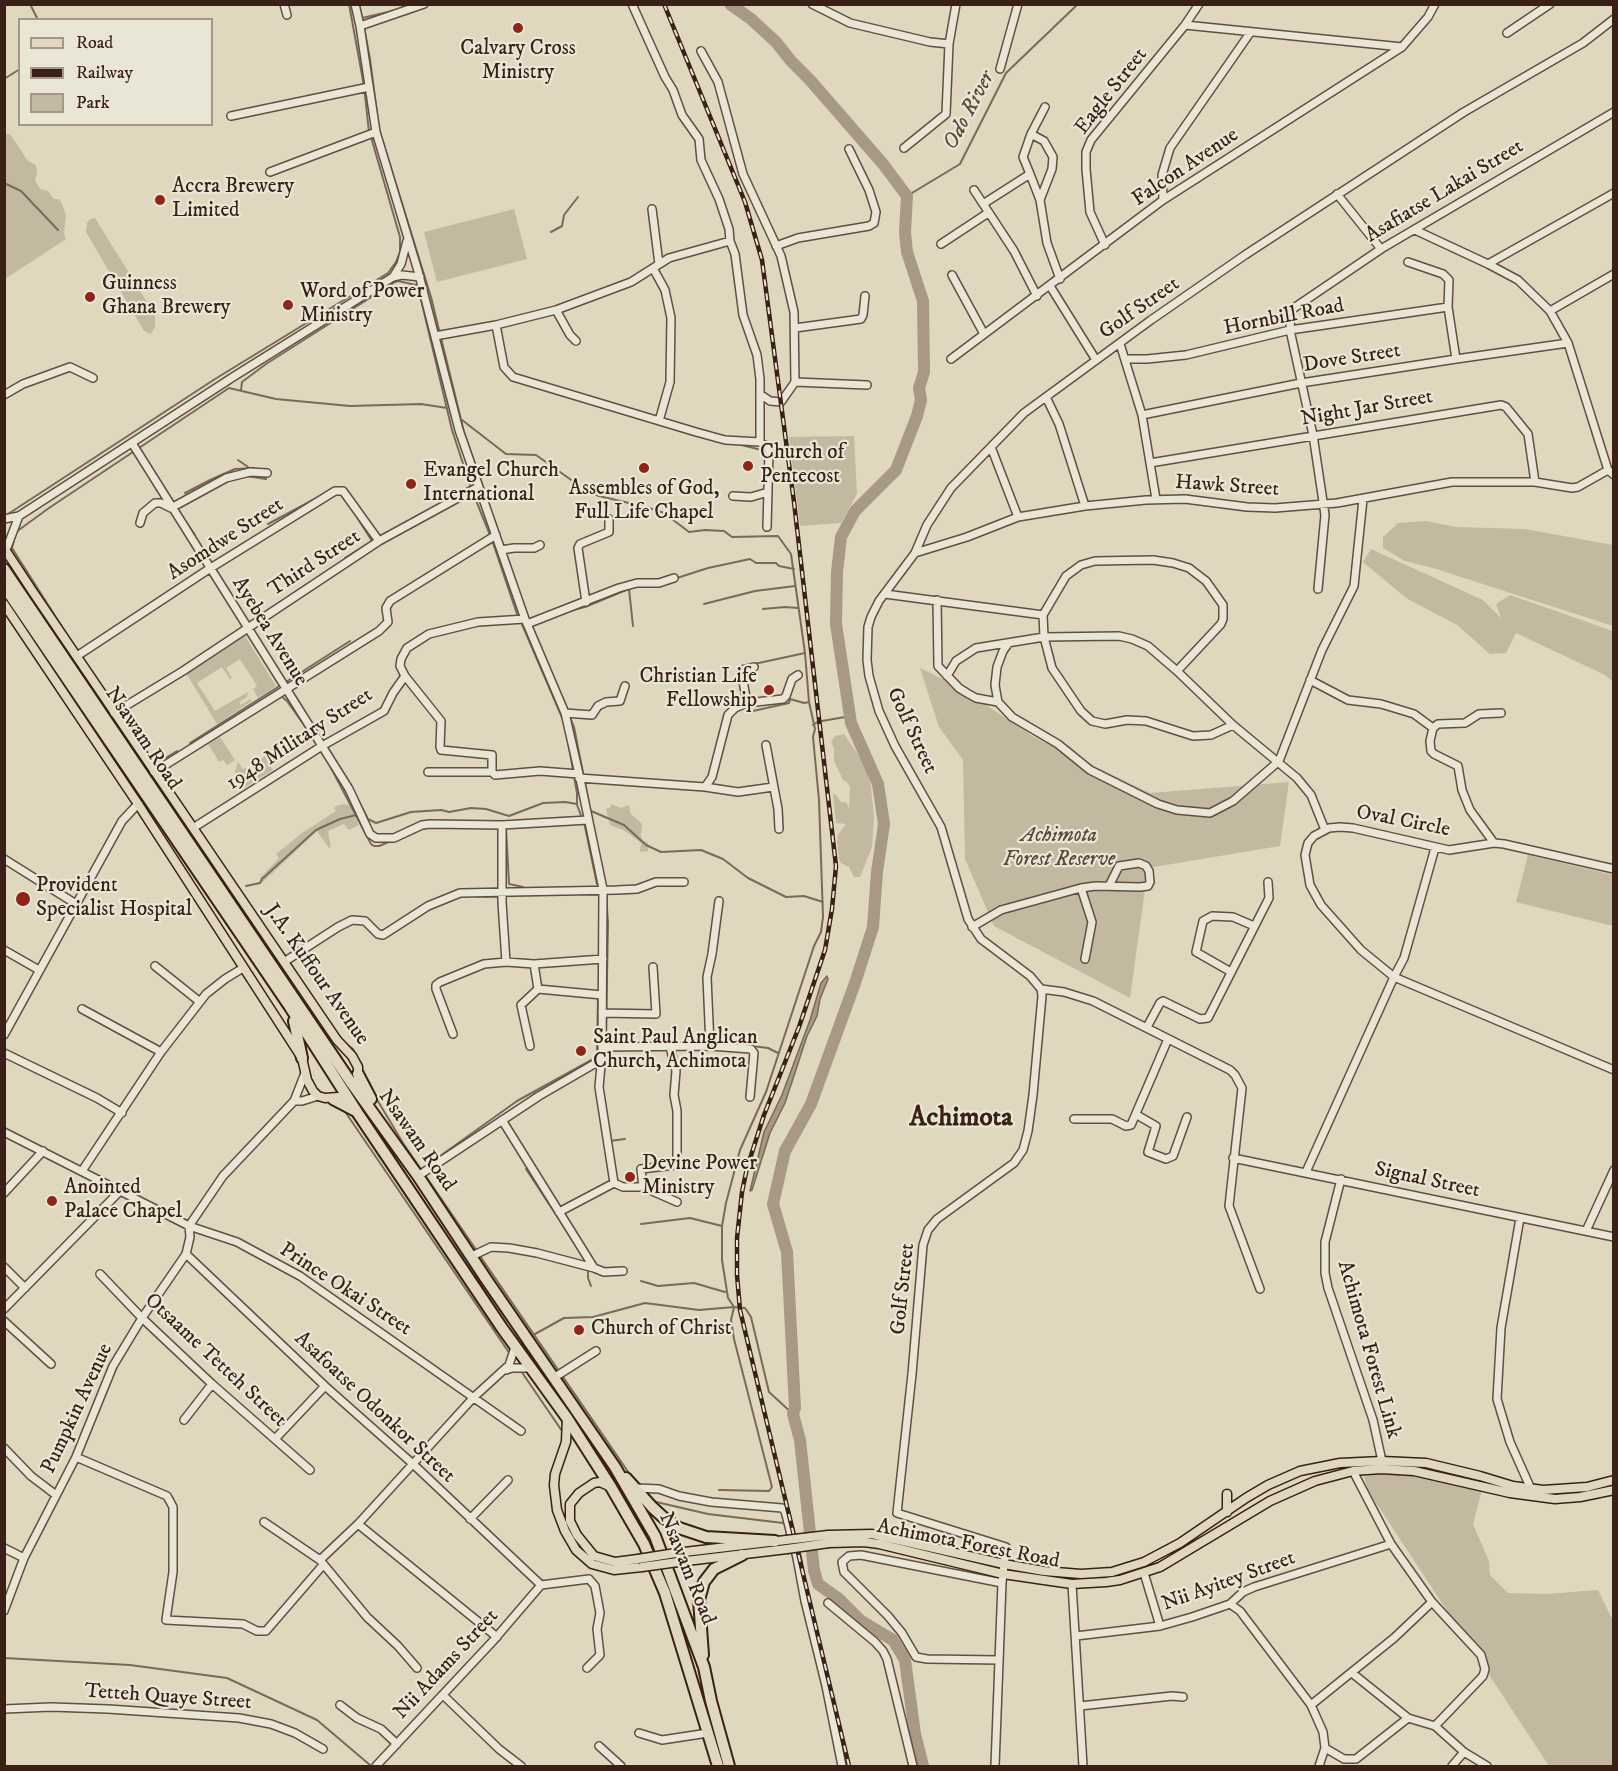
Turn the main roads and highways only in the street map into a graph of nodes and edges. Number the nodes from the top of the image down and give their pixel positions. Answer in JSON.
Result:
{"nodes":[{"id":1,"x":5,"y":549,"type":"edge"},
{"id":2,"x":4,"y":569,"type":"edge"},
{"id":3,"x":4,"y":586,"type":"edge"},
{"id":4,"x":4,"y":604,"type":"edge"},
{"id":5,"x":290,"y":1007,"type":"junction"},
{"id":6,"x":302,"y":1058,"type":"junction"},
{"id":7,"x":358,"y":1074,"type":"junction"},
{"id":8,"x":350,"y":1091,"type":"junction"},
{"id":9,"x":333,"y":1099,"type":"junction"},
{"id":10,"x":357,"y":1112,"type":"junction"},
{"id":11,"x":393,"y":1142,"type":"junction"},
{"id":12,"x":567,"y":1418,"type":"junction"},
{"id":13,"x":615,"y":1467,"type":"junction"},
{"id":14,"x":1614,"y":1480,"type":"edge"},
{"id":15,"x":611,"y":1487,"type":"junction"},
{"id":16,"x":1614,"y":1490,"type":"edge"},
{"id":17,"x":1227,"y":1494,"type":"dead end"},
{"id":18,"x":1227,"y":1512,"type":"junction"},
{"id":19,"x":828,"y":1539,"type":"junction"},
{"id":20,"x":783,"y":1543,"type":"junction"},
{"id":21,"x":742,"y":1555,"type":"junction"},
{"id":22,"x":677,"y":1558,"type":"junction"},
{"id":23,"x":640,"y":1563,"type":"junction"},
{"id":24,"x":704,"y":1667,"type":"junction"},
{"id":25,"x":718,"y":1767,"type":"edge"},
{"id":26,"x":729,"y":1767,"type":"edge"}],
"edges":[{"from":1,"to":7,"type":"main road","name":"J.A. Kuffour Avenue"},
{"from":2,"to":8,"type":"highway","name":"Nsawam Road"},
{"from":3,"to":5,"type":"highway","name":"Nsawam Road"},
{"from":4,"to":6,"type":"main road"},
{"from":5,"to":6,"type":"highway"},
{"from":5,"to":8,"type":"highway","name":"Nsawam Road"},
{"from":6,"to":9,"type":"main road"},
{"from":7,"to":8,"type":"main road","name":"J.A. Kuffour Avenue"},
{"from":7,"to":11,"type":"highway"},
{"from":8,"to":9,"type":"main road"},
{"from":8,"to":10,"type":"highway","name":"Nsawam Road"},
{"from":8,"to":11,"type":"highway","name":"Nsawam Road"},
{"from":9,"to":10,"type":"highway"},
{"from":10,"to":12,"type":"highway","name":"Nsawam Road"},
{"from":11,"to":13,"type":"highway","name":"Nsawam Road"},
{"from":12,"to":15,"type":"highway","name":"Nsawam Road"},
{"from":12,"to":23,"type":"main road","name":"Achimota Forest Road"},
{"from":13,"to":20,"type":"highway"},
{"from":13,"to":24,"type":"highway","name":"Nsawam Road"},
{"from":14,"to":18,"type":"main road","name":"Achimota Forest Road"},
{"from":15,"to":23,"type":"main road","name":"Achimota Forest Road"},
{"from":15,"to":25,"type":"highway","name":"Nsawam Road"},
{"from":16,"to":19,"type":"main road","name":"Achimota Forest Road"},
{"from":17,"to":18,"type":"main road"},
{"from":18,"to":19,"type":"main road","name":"Achimota Forest Road"},
{"from":19,"to":20,"type":"main road","name":"Achimota Forest Road","bridge":true},
{"from":20,"to":21,"type":"main road","name":"Achimota Forest Road"},
{"from":20,"to":22,"type":"main road","name":"Achimota Forest Road"},
{"from":21,"to":22,"type":"main road","name":"Achimota Forest Road"},
{"from":21,"to":24,"type":"highway"},
{"from":22,"to":23,"type":"main road","name":"Achimota Forest Road","bridge":true},
{"from":24,"to":26,"type":"highway","name":"Nsawam Road"}]}
